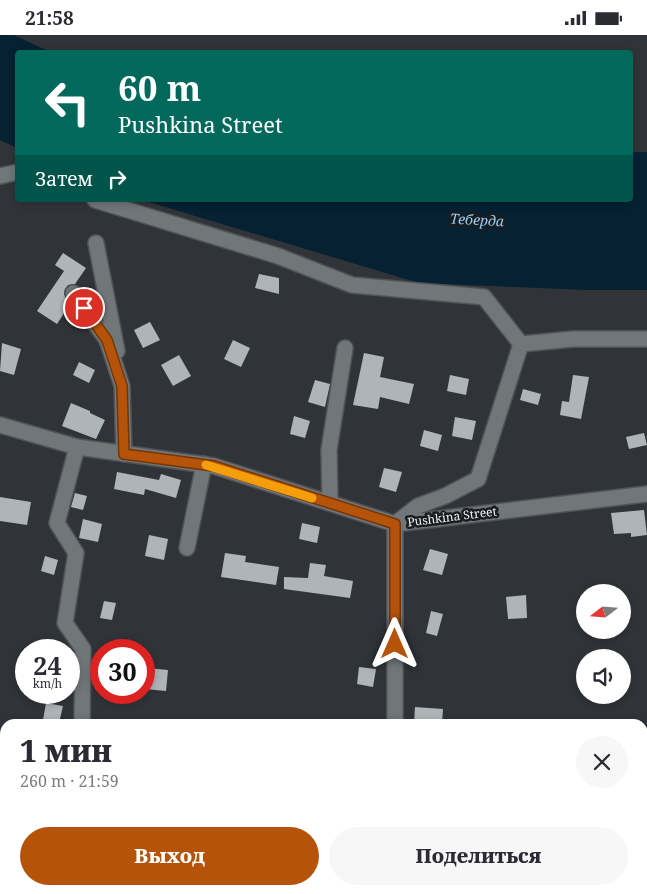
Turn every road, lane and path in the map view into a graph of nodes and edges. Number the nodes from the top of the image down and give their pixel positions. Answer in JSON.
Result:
{"nodes":[{"id":1,"x":15,"y":173,"type":"edge"},
{"id":2,"x":0,"y":176,"type":"edge"},
{"id":3,"x":102,"y":202,"type":"edge"},
{"id":4,"x":96,"y":243,"type":"dead end"},
{"id":5,"x":73,"y":293,"type":"dead end"},
{"id":6,"x":647,"y":339,"type":"edge"},
{"id":7,"x":521,"y":344,"type":"junction"},
{"id":8,"x":345,"y":348,"type":"dead end"},
{"id":9,"x":118,"y":375,"type":"junction"},
{"id":10,"x":0,"y":425,"type":"edge"},
{"id":11,"x":76,"y":447,"type":"junction"},
{"id":12,"x":124,"y":454,"type":"junction"},
{"id":13,"x":204,"y":465,"type":"junction"},
{"id":14,"x":647,"y":494,"type":"edge"},
{"id":15,"x":330,"y":503,"type":"junction"},
{"id":16,"x":395,"y":524,"type":"junction"},
{"id":17,"x":187,"y":548,"type":"dead end"},
{"id":18,"x":82,"y":719,"type":"edge"},
{"id":19,"x":395,"y":719,"type":"edge"}],
"edges":[{"from":1,"to":2,"type":"street"},
{"from":3,"to":7,"type":"street"},
{"from":4,"to":9,"type":"street"},
{"from":5,"to":9,"type":"street"},
{"from":6,"to":7,"type":"street"},
{"from":7,"to":16,"type":"street"},
{"from":8,"to":15,"type":"street"},
{"from":9,"to":12,"type":"street"},
{"from":10,"to":11,"type":"street","name":"Pushkina Street"},
{"from":11,"to":12,"type":"street","name":"Pushkina Street"},
{"from":11,"to":18,"type":"street"},
{"from":12,"to":13,"type":"street","name":"Pushkina Street"},
{"from":13,"to":15,"type":"street","name":"Pushkina Street"},
{"from":13,"to":17,"type":"street"},
{"from":14,"to":16,"type":"street","name":"Pushkina Street"},
{"from":15,"to":16,"type":"street","name":"Pushkina Street"},
{"from":16,"to":19,"type":"street"}]}
